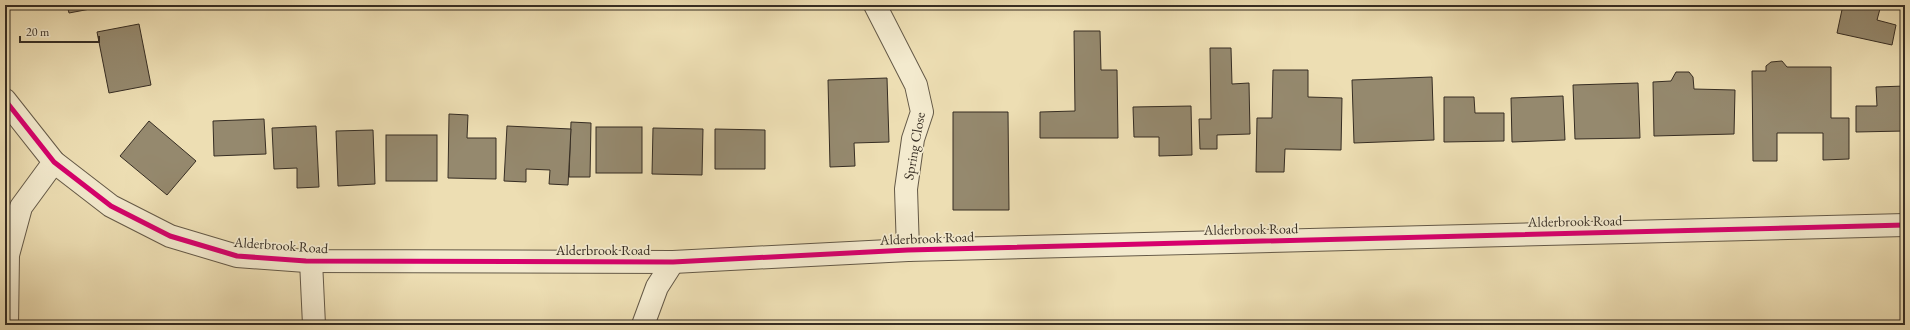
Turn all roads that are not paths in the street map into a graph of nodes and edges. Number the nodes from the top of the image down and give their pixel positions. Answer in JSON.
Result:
{"nodes":[{"id":1,"x":875,"y":5,"type":"edge"},
{"id":2,"x":5,"y":100,"type":"edge"},
{"id":3,"x":54,"y":162,"type":"junction"},
{"id":4,"x":1905,"y":225,"type":"edge"},
{"id":5,"x":908,"y":250,"type":"junction"},
{"id":6,"x":312,"y":261,"type":"junction"},
{"id":7,"x":673,"y":262,"type":"junction"},
{"id":8,"x":7,"y":325,"type":"edge"},
{"id":9,"x":314,"y":325,"type":"edge"},
{"id":10,"x":644,"y":325,"type":"edge"}],
"edges":[{"from":1,"to":5,"type":"street","name":"Spring Close"},
{"from":2,"to":3,"type":"street","name":"Alderbrook Road"},
{"from":3,"to":6,"type":"street","name":"Alderbrook Road"},
{"from":3,"to":8,"type":"street"},
{"from":4,"to":5,"type":"street","name":"Alderbrook Road"},
{"from":5,"to":7,"type":"street","name":"Alderbrook Road"},
{"from":6,"to":7,"type":"street","name":"Alderbrook Road"},
{"from":6,"to":9,"type":"street"},
{"from":7,"to":10,"type":"street"}]}
